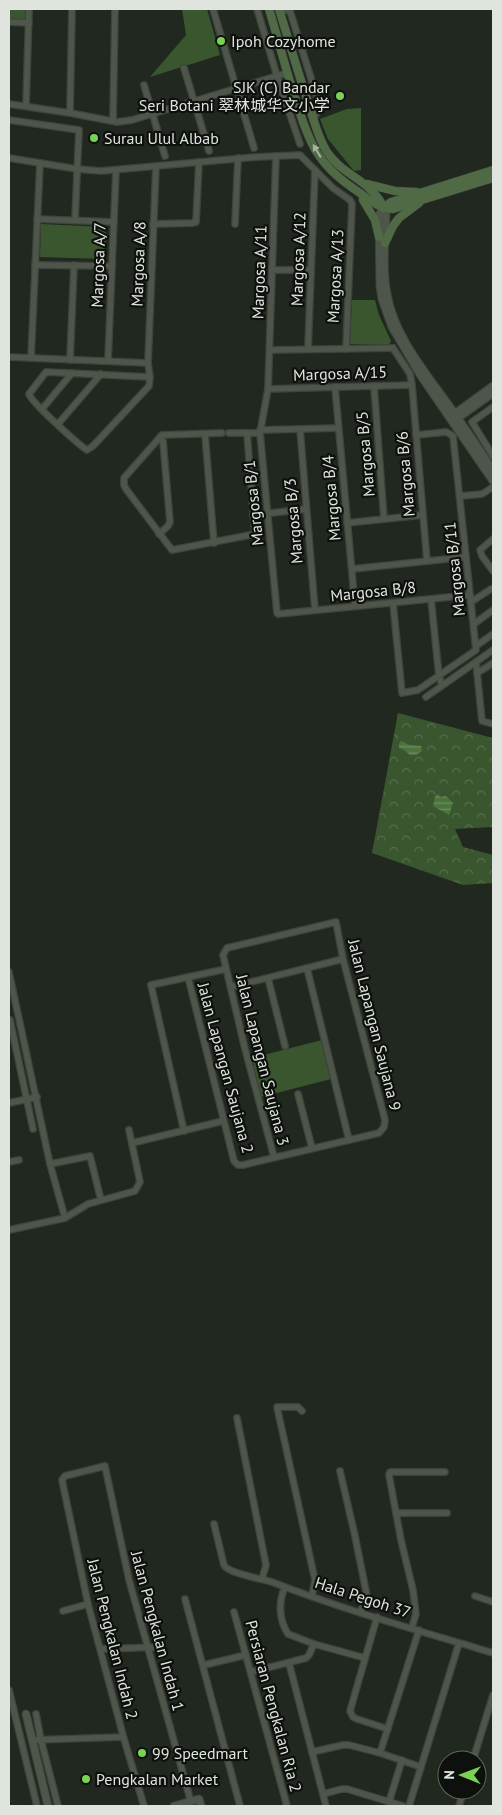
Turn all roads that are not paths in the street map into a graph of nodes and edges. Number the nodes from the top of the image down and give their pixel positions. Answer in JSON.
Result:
{"nodes":[{"id":1,"x":29,"y":9,"type":"edge"},
{"id":2,"x":72,"y":9,"type":"edge"},
{"id":3,"x":115,"y":9,"type":"edge"},
{"id":4,"x":213,"y":9,"type":"edge"},
{"id":5,"x":258,"y":9,"type":"edge"},
{"id":6,"x":279,"y":9,"type":"edge"},
{"id":7,"x":271,"y":11,"type":"edge"},
{"id":8,"x":9,"y":22,"type":"edge"},
{"id":9,"x":29,"y":23,"type":"junction"},
{"id":10,"x":294,"y":60,"type":"junction"},
{"id":11,"x":184,"y":68,"type":"dead end"},
{"id":12,"x":287,"y":73,"type":"junction"},
{"id":13,"x":277,"y":76,"type":"junction"},
{"id":14,"x":300,"y":80,"type":"junction"},
{"id":15,"x":144,"y":85,"type":"dead end"},
{"id":16,"x":236,"y":89,"type":"junction"},
{"id":17,"x":194,"y":101,"type":"junction"},
{"id":18,"x":9,"y":104,"type":"edge"},
{"id":19,"x":26,"y":106,"type":"junction"},
{"id":20,"x":70,"y":112,"type":"junction"},
{"id":21,"x":153,"y":114,"type":"junction"},
{"id":22,"x":9,"y":120,"type":"edge"},
{"id":23,"x":314,"y":120,"type":"junction"},
{"id":24,"x":115,"y":122,"type":"junction"},
{"id":25,"x":300,"y":144,"type":"dead end"},
{"id":26,"x":254,"y":148,"type":"dead end"},
{"id":27,"x":209,"y":151,"type":"dead end"},
{"id":28,"x":165,"y":156,"type":"dead end"},
{"id":29,"x":276,"y":156,"type":"junction"},
{"id":30,"x":9,"y":158,"type":"edge"},
{"id":31,"x":238,"y":158,"type":"junction"},
{"id":32,"x":199,"y":162,"type":"junction"},
{"id":33,"x":40,"y":163,"type":"junction"},
{"id":34,"x":156,"y":166,"type":"junction"},
{"id":35,"x":77,"y":169,"type":"junction"},
{"id":36,"x":116,"y":170,"type":"junction"},
{"id":37,"x":315,"y":170,"type":"junction"},
{"id":38,"x":493,"y":170,"type":"edge"},
{"id":39,"x":493,"y":178,"type":"edge"},
{"id":40,"x":363,"y":183,"type":"junction"},
{"id":41,"x":350,"y":186,"type":"junction"},
{"id":42,"x":428,"y":191,"type":"junction"},
{"id":43,"x":422,"y":200,"type":"junction"},
{"id":44,"x":384,"y":208,"type":"junction"},
{"id":45,"x":37,"y":219,"type":"junction"},
{"id":46,"x":75,"y":220,"type":"junction"},
{"id":47,"x":114,"y":222,"type":"junction"},
{"id":48,"x":153,"y":224,"type":"junction"},
{"id":49,"x":235,"y":224,"type":"dead end"},
{"id":50,"x":379,"y":236,"type":"junction"},
{"id":51,"x":385,"y":243,"type":"junction"},
{"id":52,"x":35,"y":264,"type":"junction"},
{"id":53,"x":74,"y":265,"type":"junction"},
{"id":54,"x":112,"y":266,"type":"junction"},
{"id":55,"x":272,"y":270,"type":"junction"},
{"id":56,"x":310,"y":270,"type":"junction"},
{"id":57,"x":402,"y":341,"type":"junction"},
{"id":58,"x":392,"y":348,"type":"junction"},
{"id":59,"x":308,"y":349,"type":"junction"},
{"id":60,"x":346,"y":349,"type":"junction"},
{"id":61,"x":270,"y":350,"type":"junction"},
{"id":62,"x":9,"y":356,"type":"edge"},
{"id":63,"x":31,"y":358,"type":"junction"},
{"id":64,"x":70,"y":360,"type":"junction"},
{"id":65,"x":108,"y":361,"type":"junction"},
{"id":66,"x":148,"y":363,"type":"junction"},
{"id":67,"x":72,"y":373,"type":"junction"},
{"id":68,"x":101,"y":374,"type":"junction"},
{"id":69,"x":150,"y":377,"type":"junction"},
{"id":70,"x":412,"y":384,"type":"junction"},
{"id":71,"x":374,"y":386,"type":"junction"},
{"id":72,"x":493,"y":386,"type":"edge"},
{"id":73,"x":335,"y":387,"type":"junction"},
{"id":74,"x":268,"y":389,"type":"junction"},
{"id":75,"x":493,"y":393,"type":"edge"},
{"id":76,"x":493,"y":407,"type":"edge"},
{"id":77,"x":42,"y":409,"type":"junction"},
{"id":78,"x":456,"y":415,"type":"junction"},
{"id":79,"x":58,"y":424,"type":"junction"},
{"id":80,"x":338,"y":428,"type":"junction"},
{"id":81,"x":300,"y":429,"type":"junction"},
{"id":82,"x":260,"y":431,"type":"junction"},
{"id":83,"x":247,"y":433,"type":"junction"},
{"id":84,"x":205,"y":434,"type":"junction"},
{"id":85,"x":416,"y":435,"type":"junction"},
{"id":86,"x":160,"y":437,"type":"junction"},
{"id":87,"x":493,"y":453,"type":"edge"},
{"id":88,"x":493,"y":470,"type":"edge"},
{"id":89,"x":493,"y":481,"type":"edge"},
{"id":90,"x":493,"y":488,"type":"edge"},
{"id":91,"x":461,"y":496,"type":"junction"},
{"id":92,"x":306,"y":510,"type":"junction"},
{"id":93,"x":267,"y":514,"type":"junction"},
{"id":94,"x":253,"y":515,"type":"junction"},
{"id":95,"x":422,"y":515,"type":"junction"},
{"id":96,"x":384,"y":520,"type":"junction"},
{"id":97,"x":347,"y":523,"type":"junction"},
{"id":98,"x":159,"y":534,"type":"junction"},
{"id":99,"x":493,"y":539,"type":"edge"},
{"id":100,"x":214,"y":543,"type":"junction"},
{"id":101,"x":466,"y":557,"type":"junction"},
{"id":102,"x":427,"y":561,"type":"junction"},
{"id":103,"x":352,"y":569,"type":"junction"},
{"id":104,"x":493,"y":571,"type":"edge"},
{"id":105,"x":491,"y":588,"type":"dead end"},
{"id":106,"x":470,"y":595,"type":"junction"},
{"id":107,"x":431,"y":599,"type":"junction"},
{"id":108,"x":471,"y":602,"type":"junction"},
{"id":109,"x":393,"y":603,"type":"junction"},
{"id":110,"x":355,"y":606,"type":"junction"},
{"id":111,"x":315,"y":610,"type":"junction"},
{"id":112,"x":493,"y":610,"type":"edge"},
{"id":113,"x":278,"y":614,"type":"joint"},
{"id":114,"x":474,"y":624,"type":"junction"},
{"id":115,"x":493,"y":634,"type":"edge"},
{"id":116,"x":476,"y":646,"type":"junction"},
{"id":117,"x":493,"y":650,"type":"edge"},
{"id":118,"x":476,"y":662,"type":"junction"},
{"id":119,"x":493,"y":663,"type":"edge"},
{"id":120,"x":477,"y":673,"type":"junction"},
{"id":121,"x":439,"y":676,"type":"junction"},
{"id":122,"x":442,"y":686,"type":"junction"},
{"id":123,"x":426,"y":697,"type":"dead end"},
{"id":124,"x":493,"y":724,"type":"edge"},
{"id":125,"x":344,"y":959,"type":"junction"},
{"id":126,"x":307,"y":968,"type":"junction"},
{"id":127,"x":226,"y":969,"type":"junction"},
{"id":128,"x":9,"y":972,"type":"edge"},
{"id":129,"x":188,"y":977,"type":"junction"},
{"id":130,"x":268,"y":978,"type":"junction"},
{"id":131,"x":231,"y":987,"type":"junction"},
{"id":132,"x":10,"y":1020,"type":"edge"},
{"id":133,"x":286,"y":1046,"type":"dead end"},
{"id":134,"x":298,"y":1094,"type":"dead end"},
{"id":135,"x":36,"y":1097,"type":"junction"},
{"id":136,"x":27,"y":1099,"type":"junction"},
{"id":137,"x":9,"y":1103,"type":"edge"},
{"id":138,"x":223,"y":1121,"type":"junction"},
{"id":139,"x":33,"y":1129,"type":"dead end"},
{"id":140,"x":129,"y":1130,"type":"dead end"},
{"id":141,"x":184,"y":1131,"type":"junction"},
{"id":142,"x":349,"y":1140,"type":"junction"},
{"id":143,"x":132,"y":1143,"type":"junction"},
{"id":144,"x":312,"y":1148,"type":"junction"},
{"id":145,"x":274,"y":1157,"type":"junction"},
{"id":146,"x":19,"y":1160,"type":"dead end"},
{"id":147,"x":9,"y":1162,"type":"edge"},
{"id":148,"x":50,"y":1164,"type":"junction"},
{"id":149,"x":101,"y":1200,"type":"junction"},
{"id":150,"x":65,"y":1218,"type":"junction"},
{"id":151,"x":9,"y":1230,"type":"edge"},
{"id":152,"x":302,"y":1411,"type":"dead end"},
{"id":153,"x":237,"y":1418,"type":"dead end"},
{"id":154,"x":340,"y":1471,"type":"dead end"},
{"id":155,"x":445,"y":1472,"type":"dead end"},
{"id":156,"x":64,"y":1477,"type":"joint"},
{"id":157,"x":396,"y":1512,"type":"junction"},
{"id":158,"x":447,"y":1513,"type":"dead end"},
{"id":159,"x":214,"y":1524,"type":"dead end"},
{"id":160,"x":262,"y":1579,"type":"junction"},
{"id":161,"x":285,"y":1587,"type":"junction"},
{"id":162,"x":312,"y":1596,"type":"junction"},
{"id":163,"x":475,"y":1596,"type":"dead end"},
{"id":164,"x":185,"y":1599,"type":"dead end"},
{"id":165,"x":493,"y":1602,"type":"edge"},
{"id":166,"x":88,"y":1604,"type":"junction"},
{"id":167,"x":62,"y":1611,"type":"dead end"},
{"id":168,"x":360,"y":1611,"type":"junction"},
{"id":169,"x":234,"y":1612,"type":"dead end"},
{"id":170,"x":378,"y":1617,"type":"junction"},
{"id":171,"x":412,"y":1627,"type":"junction"},
{"id":172,"x":419,"y":1630,"type":"junction"},
{"id":173,"x":459,"y":1643,"type":"junction"},
{"id":174,"x":314,"y":1644,"type":"junction"},
{"id":175,"x":159,"y":1647,"type":"dead end"},
{"id":176,"x":147,"y":1648,"type":"junction"},
{"id":177,"x":101,"y":1650,"type":"junction"},
{"id":178,"x":493,"y":1653,"type":"edge"},
{"id":179,"x":246,"y":1655,"type":"junction"},
{"id":180,"x":365,"y":1658,"type":"junction"},
{"id":181,"x":289,"y":1664,"type":"junction"},
{"id":182,"x":204,"y":1665,"type":"junction"},
{"id":183,"x":251,"y":1672,"type":"junction"},
{"id":184,"x":9,"y":1690,"type":"edge"},
{"id":185,"x":493,"y":1696,"type":"edge"},
{"id":186,"x":26,"y":1714,"type":"joint"},
{"id":187,"x":36,"y":1714,"type":"dead end"},
{"id":188,"x":12,"y":1716,"type":"edge"},
{"id":189,"x":388,"y":1729,"type":"junction"},
{"id":190,"x":123,"y":1737,"type":"junction"},
{"id":191,"x":32,"y":1740,"type":"junction"},
{"id":192,"x":41,"y":1740,"type":"junction"},
{"id":193,"x":476,"y":1750,"type":"edge"},
{"id":194,"x":312,"y":1752,"type":"junction"},
{"id":195,"x":380,"y":1753,"type":"junction"},
{"id":196,"x":402,"y":1760,"type":"junction"},
{"id":197,"x":421,"y":1767,"type":"junction"},
{"id":198,"x":323,"y":1794,"type":"junction"},
{"id":199,"x":191,"y":1802,"type":"junction"},
{"id":200,"x":389,"y":1802,"type":"junction"},
{"id":201,"x":200,"y":1803,"type":"edge"},
{"id":202,"x":37,"y":1806,"type":"edge"},
{"id":203,"x":48,"y":1806,"type":"edge"},
{"id":204,"x":58,"y":1806,"type":"edge"},
{"id":205,"x":144,"y":1806,"type":"edge"},
{"id":206,"x":174,"y":1806,"type":"edge"},
{"id":207,"x":240,"y":1806,"type":"edge"},
{"id":208,"x":287,"y":1806,"type":"edge"},
{"id":209,"x":326,"y":1806,"type":"edge"},
{"id":210,"x":402,"y":1806,"type":"edge"},
{"id":211,"x":409,"y":1806,"type":"edge"}],
"edges":[{"from":1,"to":9,"type":"street"},
{"from":2,"to":20,"type":"street"},
{"from":3,"to":24,"type":"street"},
{"from":4,"to":16,"type":"street"},
{"from":5,"to":13,"type":"street"},
{"from":6,"to":10,"type":"main road"},
{"from":6,"to":23,"type":"street"},
{"from":7,"to":12,"type":"main road"},
{"from":8,"to":9,"type":"street"},
{"from":9,"to":19,"type":"street"},
{"from":10,"to":12,"type":"street"},
{"from":10,"to":14,"type":"main road"},
{"from":11,"to":17,"type":"street"},
{"from":12,"to":13,"type":"street"},
{"from":12,"to":14,"type":"street"},
{"from":41,"to":12,"type":"main road","one_way":true},
{"from":13,"to":16,"type":"street"},
{"from":13,"to":25,"type":"street"},
{"from":14,"to":23,"type":"main road"},
{"from":15,"to":21,"type":"street"},
{"from":16,"to":17,"type":"street"},
{"from":16,"to":26,"type":"street"},
{"from":17,"to":21,"type":"street"},
{"from":17,"to":27,"type":"street"},
{"from":18,"to":19,"type":"street"},
{"from":19,"to":20,"type":"street"},
{"from":20,"to":24,"type":"street"},
{"from":21,"to":24,"type":"street"},
{"from":21,"to":28,"type":"street"},
{"from":22,"to":35,"type":"street"},
{"from":23,"to":40,"type":"main road"},
{"from":29,"to":31,"type":"street"},
{"from":29,"to":37,"type":"street"},
{"from":29,"to":55,"type":"street","name":"Margosa A/11"},
{"from":30,"to":33,"type":"street"},
{"from":31,"to":32,"type":"street"},
{"from":31,"to":49,"type":"street"},
{"from":32,"to":34,"type":"street"},
{"from":32,"to":48,"type":"street"},
{"from":33,"to":35,"type":"street"},
{"from":33,"to":45,"type":"street"},
{"from":34,"to":36,"type":"street"},
{"from":34,"to":48,"type":"street","name":"Margosa A/8"},
{"from":35,"to":36,"type":"street"},
{"from":35,"to":46,"type":"street"},
{"from":36,"to":47,"type":"street","name":"Margosa A/7"},
{"from":37,"to":56,"type":"street","name":"Margosa A/12"},
{"from":37,"to":60,"type":"street","name":"Margosa A/13"},
{"from":38,"to":42,"type":"main road"},
{"from":39,"to":43,"type":"main road"},
{"from":40,"to":42,"type":"main road"},
{"from":40,"to":44,"type":"main road"},
{"from":41,"to":44,"type":"main road"},
{"from":41,"to":50,"type":"main road"},
{"from":42,"to":44,"type":"main road"},
{"from":43,"to":44,"type":"main road"},
{"from":43,"to":51,"type":"main road"},
{"from":44,"to":50,"type":"street"},
{"from":44,"to":51,"type":"street"},
{"from":45,"to":46,"type":"street"},
{"from":45,"to":52,"type":"street"},
{"from":46,"to":47,"type":"street"},
{"from":47,"to":54,"type":"street","name":"Margosa A/7"},
{"from":48,"to":66,"type":"street","name":"Margosa A/8"},
{"from":50,"to":57,"type":"street"},
{"from":51,"to":57,"type":"street"},
{"from":52,"to":53,"type":"street"},
{"from":52,"to":63,"type":"street"},
{"from":53,"to":54,"type":"street"},
{"from":53,"to":64,"type":"street"},
{"from":54,"to":65,"type":"street","name":"Margosa A/7"},
{"from":55,"to":56,"type":"street"},
{"from":55,"to":61,"type":"street","name":"Margosa A/11"},
{"from":56,"to":59,"type":"street","name":"Margosa A/12"},
{"from":57,"to":58,"type":"street"},
{"from":57,"to":78,"type":"street"},
{"from":58,"to":60,"type":"street"},
{"from":58,"to":70,"type":"street"},
{"from":59,"to":60,"type":"street"},
{"from":59,"to":61,"type":"street"},
{"from":61,"to":74,"type":"street","name":"Margosa A/11"},
{"from":62,"to":63,"type":"street"},
{"from":63,"to":64,"type":"street"},
{"from":64,"to":65,"type":"street"},
{"from":65,"to":66,"type":"street"},
{"from":66,"to":69,"type":"street","name":"Margosa A/8"},
{"from":67,"to":68,"type":"street"},
{"from":67,"to":77,"type":"street"},
{"from":67,"to":77,"type":"street"},
{"from":68,"to":69,"type":"street"},
{"from":68,"to":79,"type":"street"},
{"from":69,"to":79,"type":"street"},
{"from":70,"to":71,"type":"street","name":"Margosa A/15"},
{"from":70,"to":85,"type":"street","name":"Margosa B/6"},
{"from":71,"to":73,"type":"street","name":"Margosa A/15"},
{"from":71,"to":96,"type":"street","name":"Margosa B/5"},
{"from":72,"to":78,"type":"street"},
{"from":73,"to":74,"type":"street","name":"Margosa A/15"},
{"from":73,"to":80,"type":"street","name":"Margosa B/4"},
{"from":74,"to":82,"type":"street","name":"Margosa B/1"},
{"from":75,"to":78,"type":"street"},
{"from":76,"to":87,"type":"street"},
{"from":77,"to":79,"type":"street"},
{"from":78,"to":88,"type":"street"},
{"from":78,"to":89,"type":"street"},
{"from":80,"to":81,"type":"street"},
{"from":80,"to":97,"type":"street","name":"Margosa B/4"},
{"from":81,"to":82,"type":"street"},
{"from":81,"to":92,"type":"street","name":"Margosa B/3"},
{"from":82,"to":83,"type":"street"},
{"from":82,"to":93,"type":"street","name":"Margosa B/1"},
{"from":83,"to":84,"type":"street"},
{"from":83,"to":94,"type":"street"},
{"from":84,"to":86,"type":"street"},
{"from":84,"to":100,"type":"street"},
{"from":85,"to":91,"type":"street","name":"Margosa B/11"},
{"from":85,"to":95,"type":"street","name":"Margosa B/6"},
{"from":86,"to":98,"type":"street"},
{"from":86,"to":98,"type":"street"},
{"from":90,"to":91,"type":"street"},
{"from":91,"to":101,"type":"street","name":"Margosa B/11"},
{"from":92,"to":93,"type":"street"},
{"from":92,"to":111,"type":"street","name":"Margosa B/3"},
{"from":93,"to":94,"type":"street"},
{"from":93,"to":113,"type":"street","name":"Margosa B/1"},
{"from":94,"to":100,"type":"street"},
{"from":95,"to":96,"type":"street"},
{"from":95,"to":102,"type":"street","name":"Margosa B/6"},
{"from":96,"to":97,"type":"street"},
{"from":97,"to":103,"type":"street","name":"Margosa B/4"},
{"from":98,"to":100,"type":"street"},
{"from":99,"to":104,"type":"street"},
{"from":101,"to":102,"type":"street"},
{"from":101,"to":106,"type":"street","name":"Margosa B/11"},
{"from":102,"to":103,"type":"street"},
{"from":103,"to":110,"type":"street","name":"Margosa B/4"},
{"from":105,"to":108,"type":"street"},
{"from":106,"to":107,"type":"street","name":"Margosa B/8"},
{"from":106,"to":108,"type":"street","name":"Margosa B/11"},
{"from":107,"to":109,"type":"street","name":"Margosa B/8"},
{"from":107,"to":121,"type":"street"},
{"from":108,"to":114,"type":"street","name":"Margosa B/11"},
{"from":109,"to":110,"type":"street","name":"Margosa B/8"},
{"from":109,"to":121,"type":"street"},
{"from":110,"to":111,"type":"street","name":"Margosa B/8"},
{"from":111,"to":113,"type":"street","name":"Margosa B/8"},
{"from":112,"to":114,"type":"street"},
{"from":114,"to":116,"type":"street","name":"Margosa B/11"},
{"from":115,"to":116,"type":"street"},
{"from":116,"to":121,"type":"street"},
{"from":117,"to":118,"type":"street"},
{"from":118,"to":120,"type":"street"},
{"from":118,"to":122,"type":"street"},
{"from":119,"to":120,"type":"street"},
{"from":120,"to":124,"type":"street"},
{"from":121,"to":122,"type":"street"},
{"from":122,"to":123,"type":"street"},
{"from":125,"to":126,"type":"street"},
{"from":125,"to":127,"type":"street","name":"Jalan Lapangan Saujana 9"},
{"from":125,"to":142,"type":"street","name":"Jalan Lapangan Saujana 9"},
{"from":126,"to":130,"type":"street"},
{"from":126,"to":142,"type":"street"},
{"from":127,"to":129,"type":"street"},
{"from":127,"to":131,"type":"street","name":"Jalan Lapangan Saujana 3"},
{"from":128,"to":135,"type":"street"},
{"from":129,"to":138,"type":"street","name":"Jalan Lapangan Saujana 2"},
{"from":129,"to":141,"type":"street"},
{"from":130,"to":131,"type":"street"},
{"from":130,"to":133,"type":"street"},
{"from":131,"to":145,"type":"street","name":"Jalan Lapangan Saujana 3"},
{"from":132,"to":136,"type":"street"},
{"from":134,"to":144,"type":"street"},
{"from":135,"to":136,"type":"street"},
{"from":135,"to":148,"type":"street"},
{"from":136,"to":137,"type":"street"},
{"from":136,"to":139,"type":"street"},
{"from":138,"to":141,"type":"street"},
{"from":138,"to":145,"type":"street","name":"Jalan Lapangan Saujana 2"},
{"from":140,"to":143,"type":"street"},
{"from":141,"to":143,"type":"street"},
{"from":142,"to":144,"type":"street"},
{"from":143,"to":149,"type":"street"},
{"from":144,"to":145,"type":"street"},
{"from":146,"to":147,"type":"street"},
{"from":148,"to":149,"type":"street"},
{"from":148,"to":150,"type":"street"},
{"from":149,"to":150,"type":"street"},
{"from":150,"to":151,"type":"street"},
{"from":152,"to":162,"type":"street"},
{"from":153,"to":160,"type":"street"},
{"from":154,"to":168,"type":"street"},
{"from":155,"to":157,"type":"street"},
{"from":156,"to":166,"type":"street","name":"Jalan Pengkalan Indah 2"},
{"from":156,"to":176,"type":"street","name":"Jalan Pengkalan Indah 1"},
{"from":157,"to":158,"type":"street"},
{"from":157,"to":171,"type":"street"},
{"from":159,"to":160,"type":"street","name":"Hala Pegoh 37"},
{"from":160,"to":161,"type":"street","name":"Hala Pegoh 37"},
{"from":161,"to":162,"type":"street","name":"Hala Pegoh 37"},
{"from":161,"to":174,"type":"street"},
{"from":162,"to":168,"type":"street","name":"Hala Pegoh 37"},
{"from":163,"to":165,"type":"street"},
{"from":164,"to":182,"type":"street"},
{"from":166,"to":167,"type":"street"},
{"from":166,"to":177,"type":"street","name":"Jalan Pengkalan Indah 2"},
{"from":168,"to":170,"type":"street","name":"Hala Pegoh 37"},
{"from":169,"to":179,"type":"street","name":"Persiaran Pengkalan Ria 2"},
{"from":170,"to":171,"type":"street","name":"Hala Pegoh 37"},
{"from":170,"to":180,"type":"street"},
{"from":171,"to":172,"type":"street","name":"Hala Pegoh 37"},
{"from":172,"to":173,"type":"street","name":"Hala Pegoh 37"},
{"from":172,"to":189,"type":"street"},
{"from":173,"to":178,"type":"street","name":"Hala Pegoh 37"},
{"from":173,"to":197,"type":"street"},
{"from":174,"to":180,"type":"street"},
{"from":174,"to":181,"type":"street"},
{"from":175,"to":176,"type":"street"},
{"from":176,"to":177,"type":"street"},
{"from":176,"to":199,"type":"street","name":"Jalan Pengkalan Indah 1"},
{"from":177,"to":190,"type":"street","name":"Jalan Pengkalan Indah 2"},
{"from":179,"to":182,"type":"street"},
{"from":179,"to":183,"type":"street","name":"Persiaran Pengkalan Ria 2"},
{"from":180,"to":189,"type":"street"},
{"from":181,"to":183,"type":"street"},
{"from":181,"to":194,"type":"street"},
{"from":182,"to":207,"type":"street"},
{"from":183,"to":208,"type":"street","name":"Persiaran Pengkalan Ria 2"},
{"from":184,"to":188,"type":"street"},
{"from":185,"to":193,"type":"street"},
{"from":186,"to":188,"type":"street"},
{"from":186,"to":191,"type":"street"},
{"from":187,"to":192,"type":"street"},
{"from":188,"to":202,"type":"street"},
{"from":189,"to":195,"type":"street"},
{"from":190,"to":192,"type":"street"},
{"from":190,"to":205,"type":"street","name":"Jalan Pengkalan Indah 2"},
{"from":191,"to":192,"type":"street"},
{"from":191,"to":203,"type":"street"},
{"from":192,"to":204,"type":"street"},
{"from":194,"to":195,"type":"street"},
{"from":194,"to":198,"type":"street"},
{"from":195,"to":196,"type":"street"},
{"from":196,"to":197,"type":"street"},
{"from":196,"to":200,"type":"street"},
{"from":197,"to":211,"type":"street"},
{"from":198,"to":200,"type":"street"},
{"from":198,"to":209,"type":"street"},
{"from":199,"to":201,"type":"street"},
{"from":199,"to":206,"type":"street"},
{"from":200,"to":210,"type":"street"}]}
